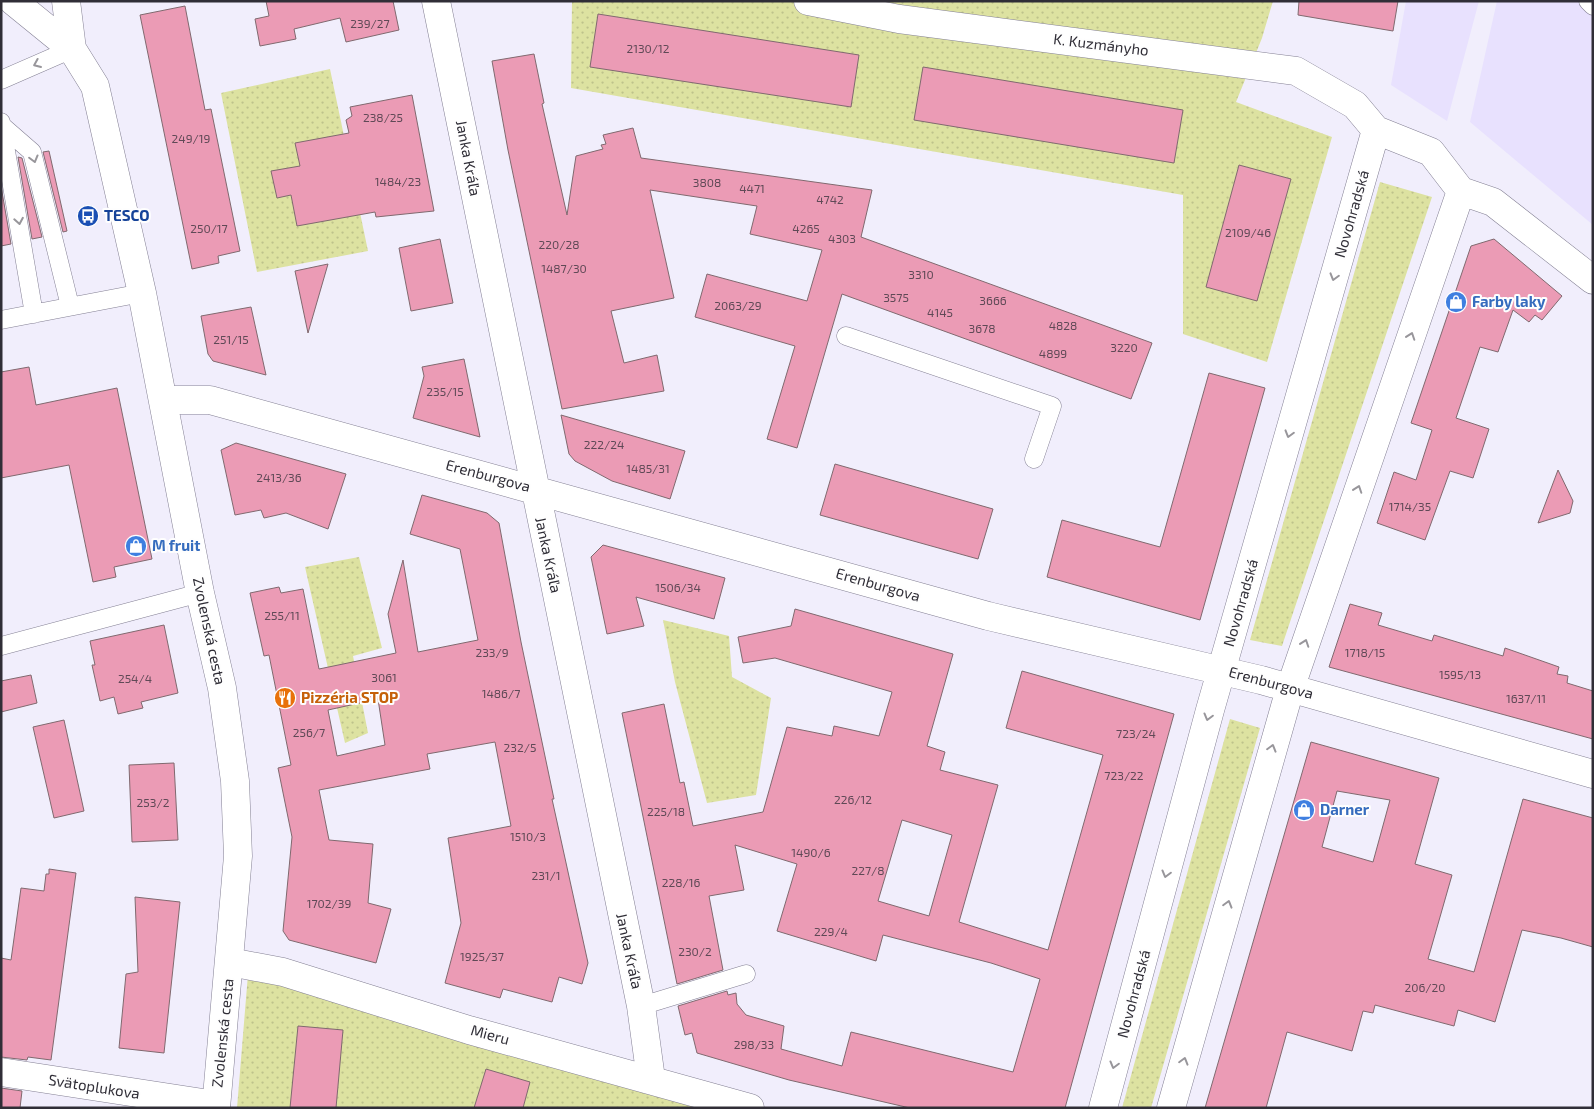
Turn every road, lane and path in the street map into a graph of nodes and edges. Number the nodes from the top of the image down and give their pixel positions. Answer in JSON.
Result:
{"nodes":[{"id":1,"x":13,"y":1,"type":"edge"},
{"id":2,"x":66,"y":1,"type":"edge"},
{"id":3,"x":436,"y":1,"type":"edge"},
{"id":4,"x":808,"y":1,"type":"edge"},
{"id":5,"x":1588,"y":1,"type":"edge"},
{"id":6,"x":1593,"y":6,"type":"edge"},
{"id":7,"x":72,"y":49,"type":"junction"},
{"id":8,"x":1,"y":80,"type":"edge"},
{"id":9,"x":2,"y":124,"type":"edge"},
{"id":10,"x":1376,"y":130,"type":"junction"},
{"id":11,"x":1461,"y":191,"type":"junction"},
{"id":12,"x":1593,"y":280,"type":"edge"},
{"id":13,"x":142,"y":293,"type":"junction"},
{"id":14,"x":70,"y":306,"type":"junction"},
{"id":15,"x":34,"y":314,"type":"junction"},
{"id":16,"x":1,"y":320,"type":"edge"},
{"id":17,"x":846,"y":336,"type":"dead end"},
{"id":18,"x":164,"y":400,"type":"junction"},
{"id":19,"x":1034,"y":459,"type":"dead end"},
{"id":20,"x":535,"y":488,"type":"junction"},
{"id":21,"x":200,"y":593,"type":"junction"},
{"id":22,"x":1,"y":646,"type":"edge"},
{"id":23,"x":1222,"y":670,"type":"junction"},
{"id":24,"x":1290,"y":689,"type":"junction"},
{"id":25,"x":1593,"y":774,"type":"edge"},
{"id":26,"x":230,"y":962,"type":"junction"},
{"id":27,"x":746,"y":974,"type":"dead end"},
{"id":28,"x":641,"y":1006,"type":"junction"},
{"id":29,"x":1,"y":1072,"type":"edge"},
{"id":30,"x":651,"y":1079,"type":"junction"},
{"id":31,"x":216,"y":1106,"type":"edge"},
{"id":32,"x":750,"y":1108,"type":"edge"},
{"id":33,"x":1103,"y":1108,"type":"edge"},
{"id":34,"x":1170,"y":1108,"type":"edge"}],
"edges":[{"from":1,"to":7,"type":"street","name":"Zvolenská cesta"},
{"from":2,"to":7,"type":"street","name":"Zvolenská cesta"},
{"from":3,"to":20,"type":"street","name":"Janka Kráľa"},
{"from":4,"to":10,"type":"street","name":"K. Kuzmányho"},
{"from":5,"to":6,"type":"lane"},
{"from":7,"to":8,"type":"lane","one_way":true},
{"from":7,"to":13,"type":"street","name":"Zvolenská cesta"},
{"from":9,"to":14,"type":"lane","one_way":true},
{"from":9,"to":15,"type":"lane","one_way":true},
{"from":10,"to":11,"type":"street"},
{"from":10,"to":23,"type":"street","name":"Novohradská","one_way":true},
{"from":11,"to":12,"type":"street"},
{"from":24,"to":11,"type":"street","one_way":true},
{"from":13,"to":14,"type":"lane"},
{"from":13,"to":18,"type":"street","name":"Zvolenská cesta"},
{"from":14,"to":15,"type":"lane"},
{"from":15,"to":16,"type":"lane"},
{"from":17,"to":19,"type":"lane"},
{"from":18,"to":20,"type":"street","name":"Erenburgova"},
{"from":18,"to":21,"type":"street","name":"Zvolenská cesta"},
{"from":20,"to":23,"type":"street","name":"Erenburgova"},
{"from":20,"to":28,"type":"street","name":"Janka Kráľa"},
{"from":21,"to":22,"type":"lane"},
{"from":21,"to":26,"type":"street","name":"Zvolenská cesta"},
{"from":23,"to":24,"type":"street","name":"Erenburgova"},
{"from":23,"to":33,"type":"street","name":"Novohradská","one_way":true},
{"from":24,"to":25,"type":"street","name":"Erenburgova"},
{"from":34,"to":24,"type":"street","one_way":true},
{"from":26,"to":30,"type":"street","name":"Mieru"},
{"from":26,"to":31,"type":"street","name":"Zvolenská cesta"},
{"from":27,"to":28,"type":"lane"},
{"from":28,"to":30,"type":"street","name":"Janka Kráľa"},
{"from":29,"to":31,"type":"street","name":"Svätoplukova"},
{"from":30,"to":32,"type":"street","name":"Mieru"}]}
